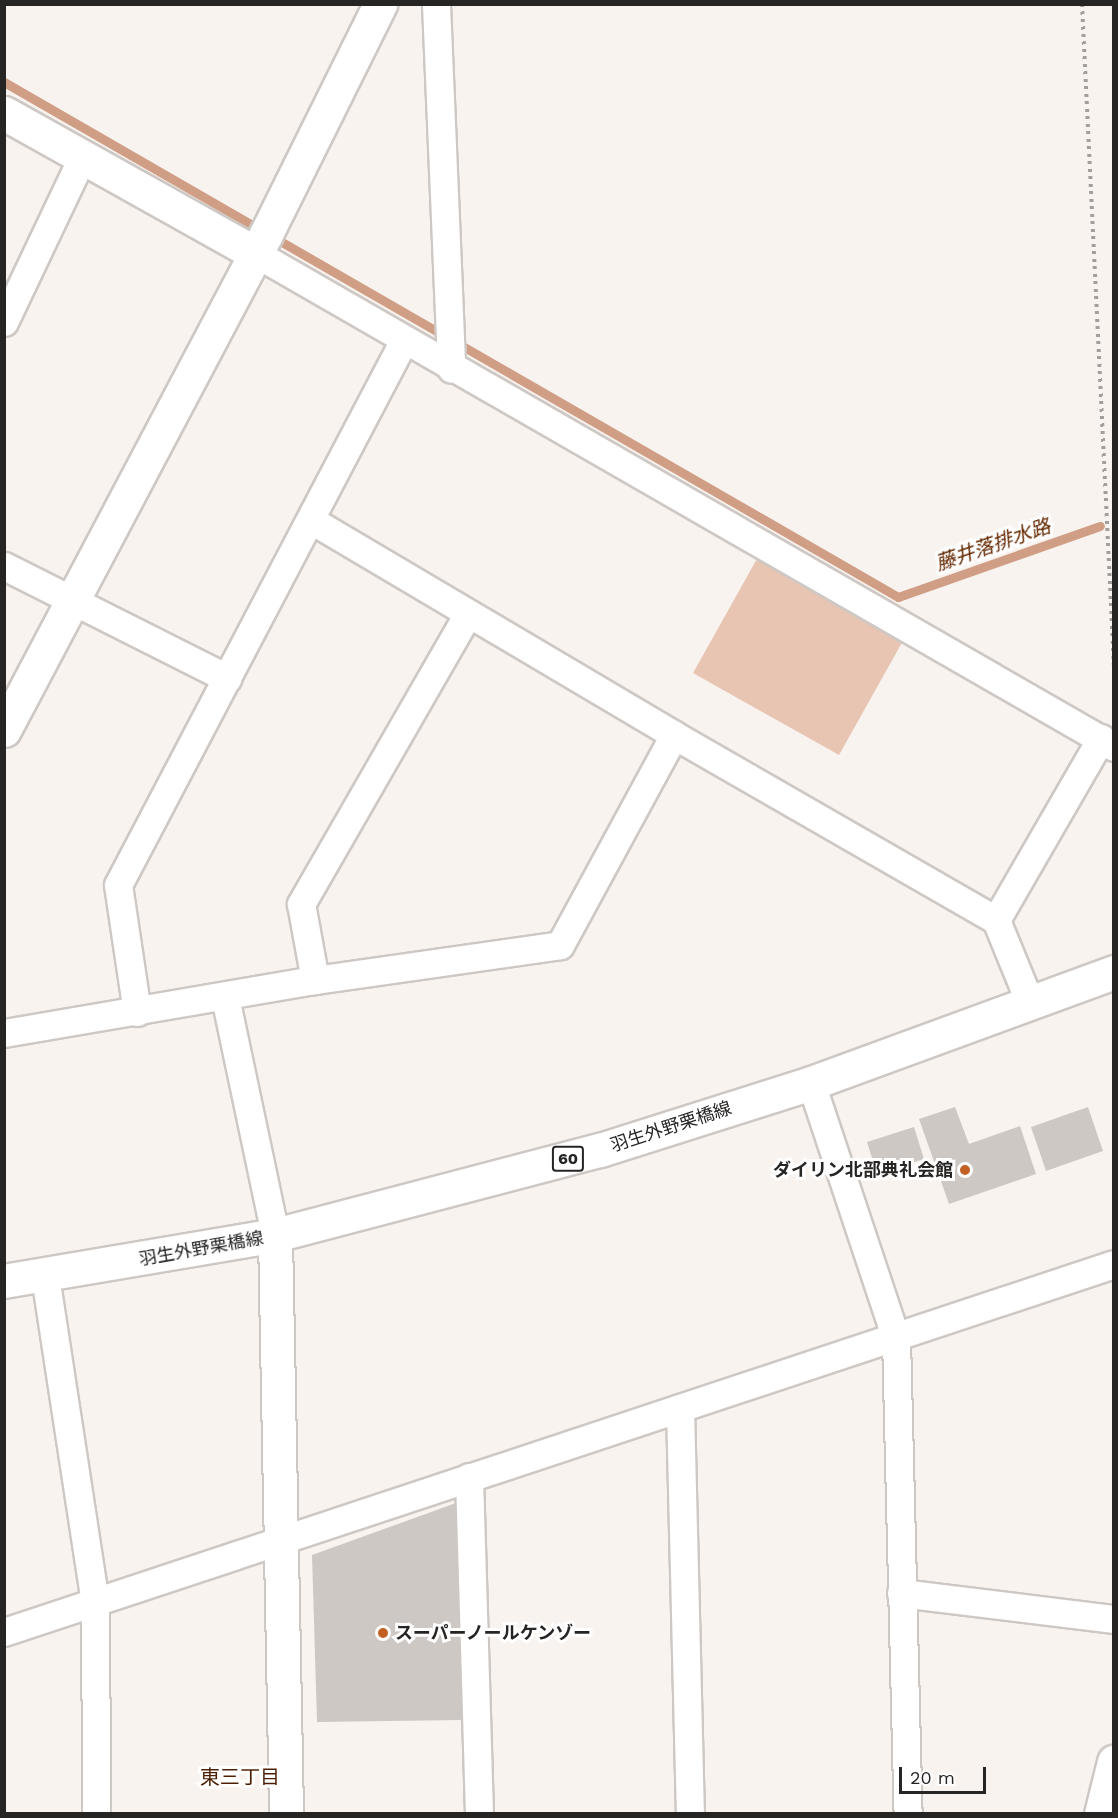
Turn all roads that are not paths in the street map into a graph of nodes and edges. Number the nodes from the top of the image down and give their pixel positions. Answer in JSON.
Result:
{"nodes":[{"id":1,"x":380,"y":4,"type":"edge"},
{"id":2,"x":436,"y":4,"type":"edge"},
{"id":3,"x":4,"y":113,"type":"edge"},
{"id":4,"x":83,"y":156,"type":"junction"},
{"id":5,"x":255,"y":253,"type":"junction"},
{"id":6,"x":4,"y":322,"type":"edge"},
{"id":7,"x":404,"y":340,"type":"junction"},
{"id":8,"x":451,"y":369,"type":"junction"},
{"id":9,"x":311,"y":520,"type":"junction"},
{"id":10,"x":4,"y":566,"type":"edge"},
{"id":11,"x":72,"y":601,"type":"junction"},
{"id":12,"x":468,"y":614,"type":"junction"},
{"id":13,"x":227,"y":678,"type":"junction"},
{"id":14,"x":4,"y":730,"type":"edge"},
{"id":15,"x":674,"y":735,"type":"junction"},
{"id":16,"x":1107,"y":742,"type":"edge"},
{"id":17,"x":996,"y":920,"type":"junction"},
{"id":18,"x":1113,"y":972,"type":"edge"},
{"id":19,"x":315,"y":980,"type":"junction"},
{"id":20,"x":225,"y":997,"type":"junction"},
{"id":21,"x":1030,"y":1003,"type":"junction"},
{"id":22,"x":137,"y":1012,"type":"junction"},
{"id":23,"x":4,"y":1033,"type":"edge"},
{"id":24,"x":811,"y":1083,"type":"junction"},
{"id":25,"x":275,"y":1235,"type":"junction"},
{"id":26,"x":1113,"y":1264,"type":"edge"},
{"id":27,"x":45,"y":1275,"type":"junction"},
{"id":28,"x":4,"y":1281,"type":"edge"},
{"id":29,"x":897,"y":1338,"type":"junction"},
{"id":30,"x":680,"y":1408,"type":"junction"},
{"id":31,"x":469,"y":1477,"type":"junction"},
{"id":32,"x":281,"y":1538,"type":"junction"},
{"id":33,"x":901,"y":1593,"type":"junction"},
{"id":34,"x":95,"y":1601,"type":"junction"},
{"id":35,"x":1113,"y":1619,"type":"edge"},
{"id":36,"x":4,"y":1632,"type":"edge"},
{"id":37,"x":1113,"y":1762,"type":"edge"},
{"id":38,"x":96,"y":1814,"type":"edge"},
{"id":39,"x":286,"y":1814,"type":"edge"},
{"id":40,"x":479,"y":1814,"type":"edge"},
{"id":41,"x":690,"y":1814,"type":"edge"},
{"id":42,"x":908,"y":1814,"type":"edge"},
{"id":43,"x":1101,"y":1814,"type":"edge"}],
"edges":[{"from":1,"to":5,"type":"street"},
{"from":2,"to":8,"type":"street"},
{"from":3,"to":4,"type":"street"},
{"from":4,"to":5,"type":"street"},
{"from":4,"to":6,"type":"street"},
{"from":5,"to":7,"type":"street"},
{"from":5,"to":11,"type":"street"},
{"from":7,"to":8,"type":"street"},
{"from":7,"to":9,"type":"street"},
{"from":8,"to":16,"type":"street"},
{"from":9,"to":12,"type":"street"},
{"from":9,"to":13,"type":"street"},
{"from":10,"to":11,"type":"street"},
{"from":11,"to":13,"type":"street"},
{"from":11,"to":14,"type":"street"},
{"from":12,"to":15,"type":"street"},
{"from":12,"to":19,"type":"street"},
{"from":13,"to":22,"type":"street"},
{"from":15,"to":17,"type":"street"},
{"from":15,"to":19,"type":"street"},
{"from":16,"to":17,"type":"street"},
{"from":17,"to":21,"type":"street"},
{"from":18,"to":21,"type":"street","name":"羽生外野栗橋線","number":"60"},
{"from":19,"to":20,"type":"street"},
{"from":20,"to":22,"type":"street"},
{"from":20,"to":25,"type":"street"},
{"from":21,"to":24,"type":"street","name":"羽生外野栗橋線","number":"60"},
{"from":22,"to":23,"type":"street"},
{"from":24,"to":25,"type":"street","name":"羽生外野栗橋線","number":"60"},
{"from":24,"to":29,"type":"street"},
{"from":25,"to":27,"type":"street","name":"羽生外野栗橋線","number":"60"},
{"from":25,"to":32,"type":"street"},
{"from":26,"to":29,"type":"street"},
{"from":27,"to":28,"type":"street","name":"羽生外野栗橋線","number":"60"},
{"from":27,"to":34,"type":"street"},
{"from":29,"to":30,"type":"street"},
{"from":29,"to":33,"type":"street"},
{"from":30,"to":31,"type":"street"},
{"from":30,"to":41,"type":"street"},
{"from":31,"to":32,"type":"street"},
{"from":31,"to":40,"type":"street"},
{"from":32,"to":34,"type":"street"},
{"from":32,"to":39,"type":"street"},
{"from":33,"to":35,"type":"street"},
{"from":33,"to":42,"type":"street"},
{"from":34,"to":36,"type":"street"},
{"from":34,"to":38,"type":"street"},
{"from":37,"to":43,"type":"street"}]}
